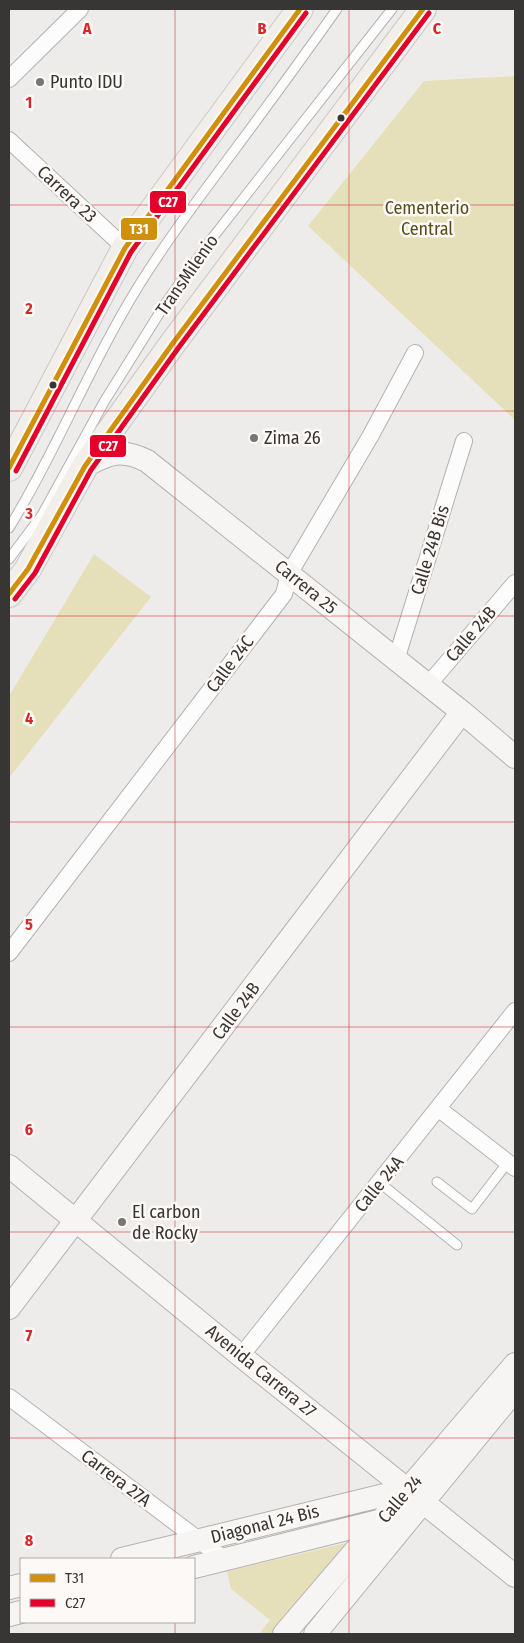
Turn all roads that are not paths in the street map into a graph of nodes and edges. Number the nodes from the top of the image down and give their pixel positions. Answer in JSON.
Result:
{"nodes":[{"id":1,"x":80,"y":9,"type":"edge"},
{"id":2,"x":300,"y":9,"type":"edge"},
{"id":3,"x":338,"y":9,"type":"edge"},
{"id":4,"x":392,"y":9,"type":"edge"},
{"id":5,"x":423,"y":9,"type":"edge"},
{"id":6,"x":9,"y":79,"type":"edge"},
{"id":7,"x":9,"y":140,"type":"edge"},
{"id":8,"x":125,"y":248,"type":"junction"},
{"id":9,"x":415,"y":353,"type":"dead end"},
{"id":10,"x":464,"y":441,"type":"dead end"},
{"id":11,"x":85,"y":466,"type":"junction"},
{"id":12,"x":9,"y":468,"type":"edge"},
{"id":13,"x":9,"y":528,"type":"edge"},
{"id":14,"x":18,"y":564,"type":"edge"},
{"id":15,"x":289,"y":574,"type":"junction"},
{"id":16,"x":515,"y":583,"type":"edge"},
{"id":17,"x":9,"y":594,"type":"edge"},
{"id":18,"x":9,"y":603,"type":"edge"},
{"id":19,"x":396,"y":660,"type":"junction"},
{"id":20,"x":428,"y":685,"type":"junction"},
{"id":21,"x":462,"y":712,"type":"junction"},
{"id":22,"x":515,"y":757,"type":"edge"},
{"id":23,"x":9,"y":953,"type":"edge"},
{"id":24,"x":515,"y":1011,"type":"edge"},
{"id":25,"x":439,"y":1109,"type":"junction"},
{"id":26,"x":512,"y":1165,"type":"edge"},
{"id":27,"x":9,"y":1166,"type":"edge"},
{"id":28,"x":437,"y":1182,"type":"dead end"},
{"id":29,"x":380,"y":1183,"type":"junction"},
{"id":30,"x":78,"y":1220,"type":"junction"},
{"id":31,"x":457,"y":1245,"type":"dead end"},
{"id":32,"x":9,"y":1308,"type":"edge"},
{"id":33,"x":240,"y":1356,"type":"junction"},
{"id":34,"x":515,"y":1364,"type":"edge"},
{"id":35,"x":515,"y":1390,"type":"edge"},
{"id":36,"x":9,"y":1397,"type":"edge"},
{"id":37,"x":416,"y":1500,"type":"junction"},
{"id":38,"x":381,"y":1520,"type":"junction"},
{"id":39,"x":198,"y":1540,"type":"junction"},
{"id":40,"x":126,"y":1558,"type":"edge"},
{"id":41,"x":224,"y":1560,"type":"junction"},
{"id":42,"x":195,"y":1567,"type":"edge"},
{"id":43,"x":515,"y":1576,"type":"edge"},
{"id":44,"x":284,"y":1634,"type":"edge"},
{"id":45,"x":315,"y":1634,"type":"edge"}],
"edges":[{"from":1,"to":6,"type":"street"},
{"from":2,"to":8,"type":"main road"},
{"from":3,"to":13,"type":"lane","name":"TransMilenio"},
{"from":4,"to":14,"type":"lane","name":"TransMilenio"},
{"from":5,"to":11,"type":"main road"},
{"from":7,"to":8,"type":"street","name":"Carrera 23"},
{"from":8,"to":12,"type":"main road"},
{"from":9,"to":15,"type":"street","name":"Calle 24C"},
{"from":10,"to":19,"type":"street","name":"Calle 24B Bis"},
{"from":11,"to":14,"type":"main road"},
{"from":11,"to":15,"type":"street","name":"Carrera 25"},
{"from":14,"to":17,"type":"main road"},
{"from":14,"to":18,"type":"main road"},
{"from":15,"to":19,"type":"street","name":"Carrera 25"},
{"from":15,"to":23,"type":"street","name":"Calle 24C"},
{"from":16,"to":20,"type":"street","name":"Calle 24B"},
{"from":19,"to":20,"type":"street","name":"Carrera 25"},
{"from":20,"to":21,"type":"street","name":"Carrera 25"},
{"from":21,"to":22,"type":"street","name":"Carrera 25"},
{"from":21,"to":30,"type":"street","name":"Calle 24B"},
{"from":24,"to":25,"type":"street","name":"Calle 24A"},
{"from":25,"to":26,"type":"street"},
{"from":25,"to":29,"type":"street","name":"Calle 24A"},
{"from":26,"to":28,"type":"lane"},
{"from":27,"to":30,"type":"street","name":"Avenida Carrera 27"},
{"from":29,"to":31,"type":"lane"},
{"from":29,"to":33,"type":"street","name":"Calle 24A"},
{"from":30,"to":32,"type":"street","name":"Calle 24B"},
{"from":30,"to":33,"type":"street","name":"Avenida Carrera 27"},
{"from":33,"to":37,"type":"street","name":"Avenida Carrera 27"},
{"from":34,"to":37,"type":"street","name":"Calle 24"},
{"from":35,"to":37,"type":"street","name":"Calle 24"},
{"from":36,"to":39,"type":"street","name":"Carrera 27A"},
{"from":37,"to":38,"type":"street","name":"Calle 24"},
{"from":37,"to":39,"type":"street","name":"Diagonal 24 Bis"},
{"from":37,"to":43,"type":"street","name":"Avenida Carrera 27"},
{"from":37,"to":45,"type":"street","name":"Calle 24"},
{"from":38,"to":41,"type":"street","name":"Diagonal 24 Bis"},
{"from":38,"to":44,"type":"street","name":"Calle 24"},
{"from":39,"to":40,"type":"street","name":"Diagonal 24 Bis"},
{"from":39,"to":41,"type":"street","name":"Carrera 27A"},
{"from":41,"to":42,"type":"street","name":"Diagonal 24 Bis"}]}
